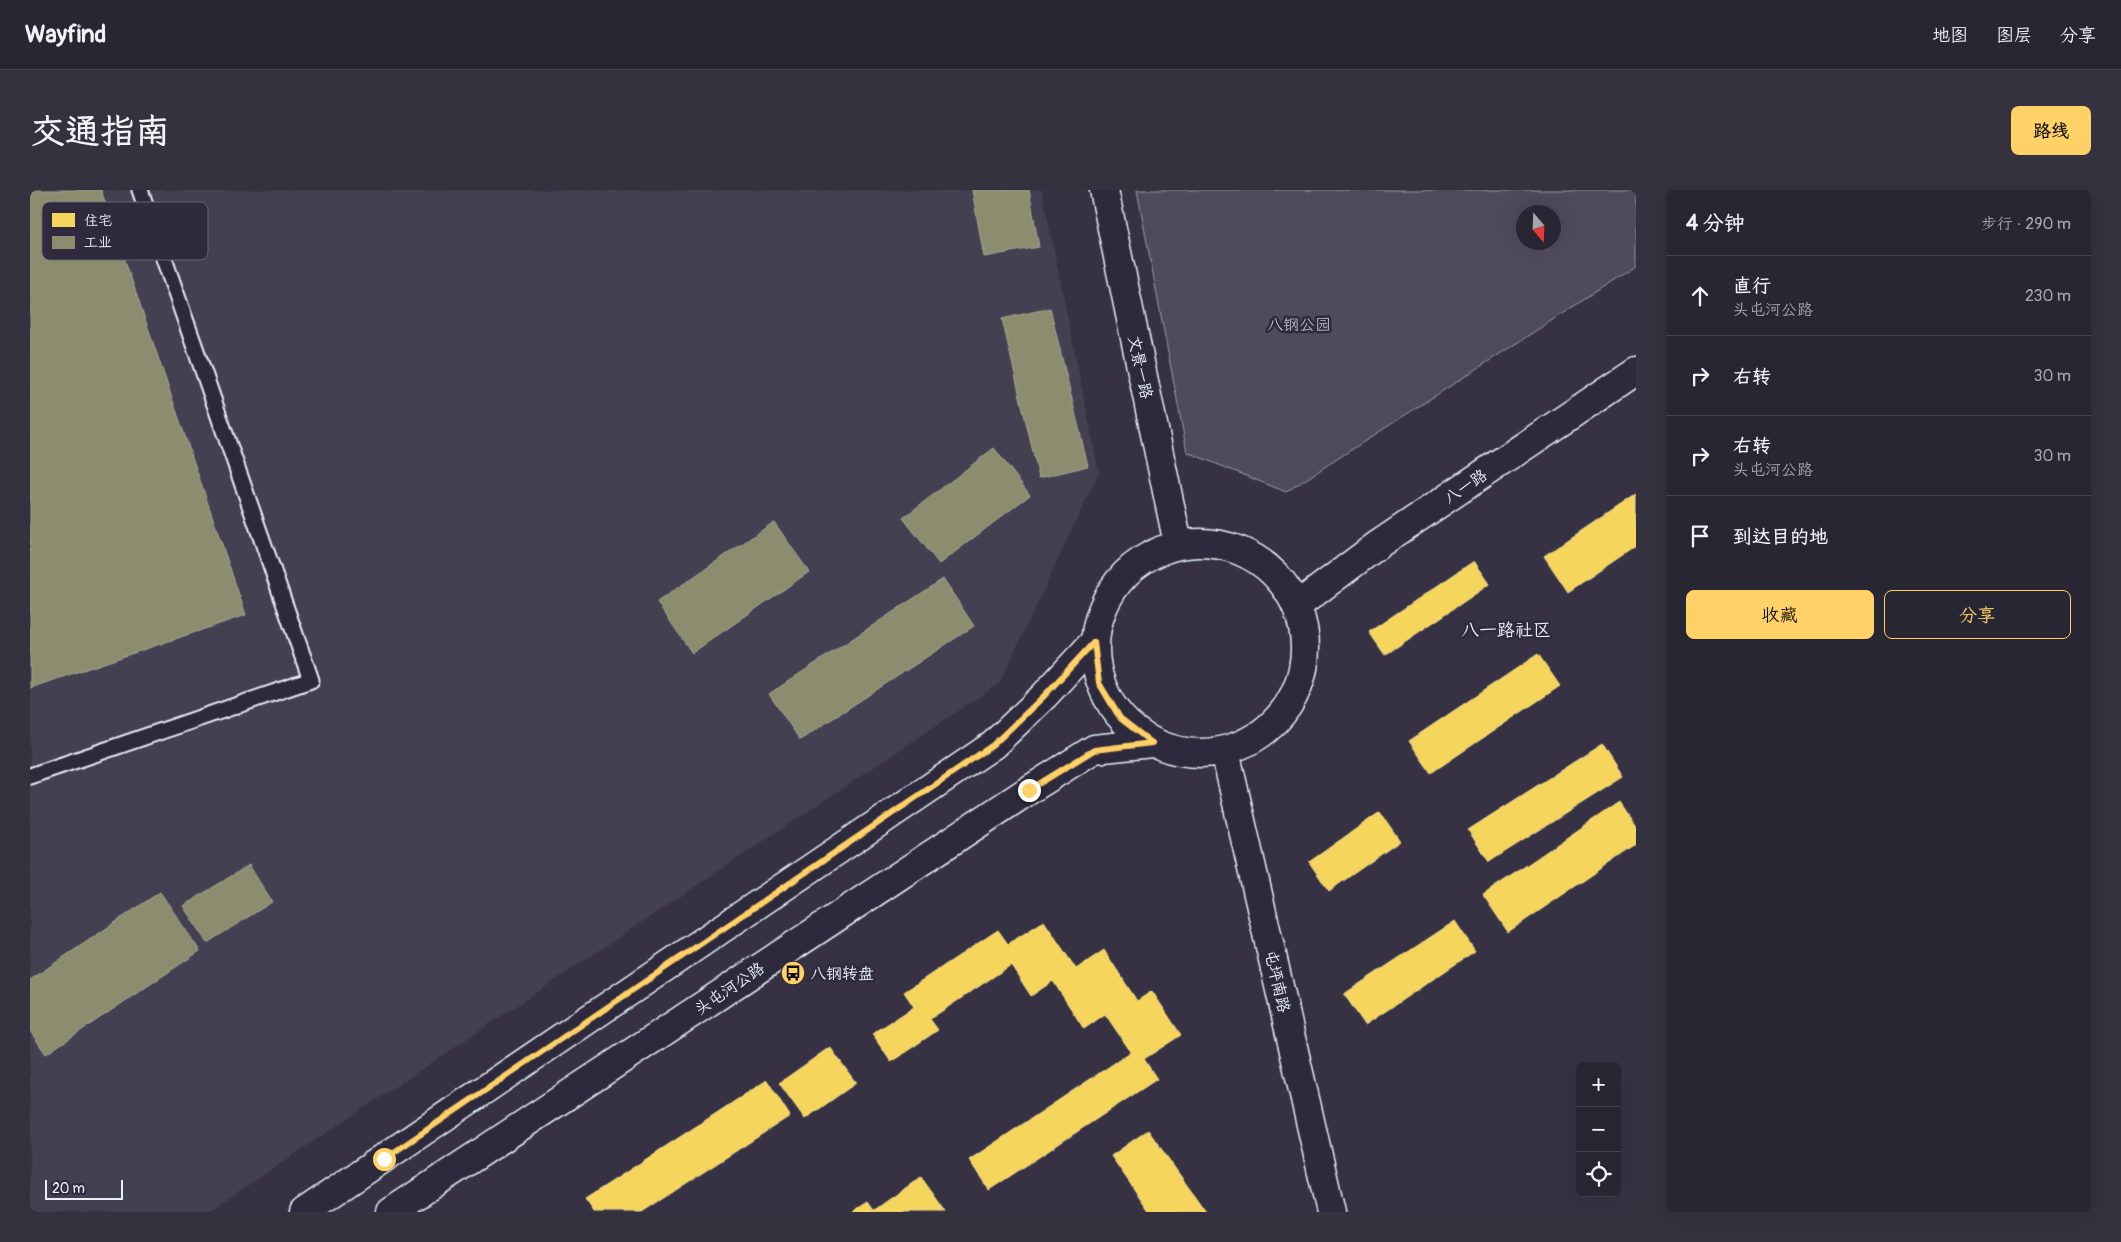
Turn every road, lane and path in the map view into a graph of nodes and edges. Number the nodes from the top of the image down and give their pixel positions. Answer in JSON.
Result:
{"nodes":[{"id":1,"x":140,"y":190,"type":"edge"},
{"id":2,"x":1104,"y":190,"type":"edge"},
{"id":3,"x":144,"y":202,"type":"edge"},
{"id":4,"x":164,"y":260,"type":"edge"},
{"id":5,"x":1636,"y":371,"type":"edge"},
{"id":6,"x":1178,"y":544,"type":"junction"},
{"id":7,"x":1298,"y":605,"type":"junction"},
{"id":8,"x":1094,"y":642,"type":"junction"},
{"id":9,"x":1152,"y":743,"type":"junction"},
{"id":10,"x":1225,"y":751,"type":"junction"},
{"id":11,"x":30,"y":776,"type":"edge"},
{"id":12,"x":304,"y":1212,"type":"edge"},
{"id":13,"x":391,"y":1212,"type":"edge"},
{"id":14,"x":1330,"y":1212,"type":"edge"}],
"edges":[{"from":1,"to":3,"type":"lane"},
{"from":2,"to":6,"type":"main road","name":"文景一路"},
{"from":4,"to":11,"type":"lane"},
{"from":5,"to":7,"type":"main road","name":"八一路"},
{"from":6,"to":7,"type":"main road"},
{"from":6,"to":8,"type":"main road"},
{"from":7,"to":10,"type":"main road"},
{"from":8,"to":9,"type":"main road"},
{"from":8,"to":12,"type":"main road"},
{"from":9,"to":10,"type":"main road"},
{"from":9,"to":13,"type":"main road","name":"头屯河公路"},
{"from":10,"to":14,"type":"main road","name":"屯坪南路"}]}
